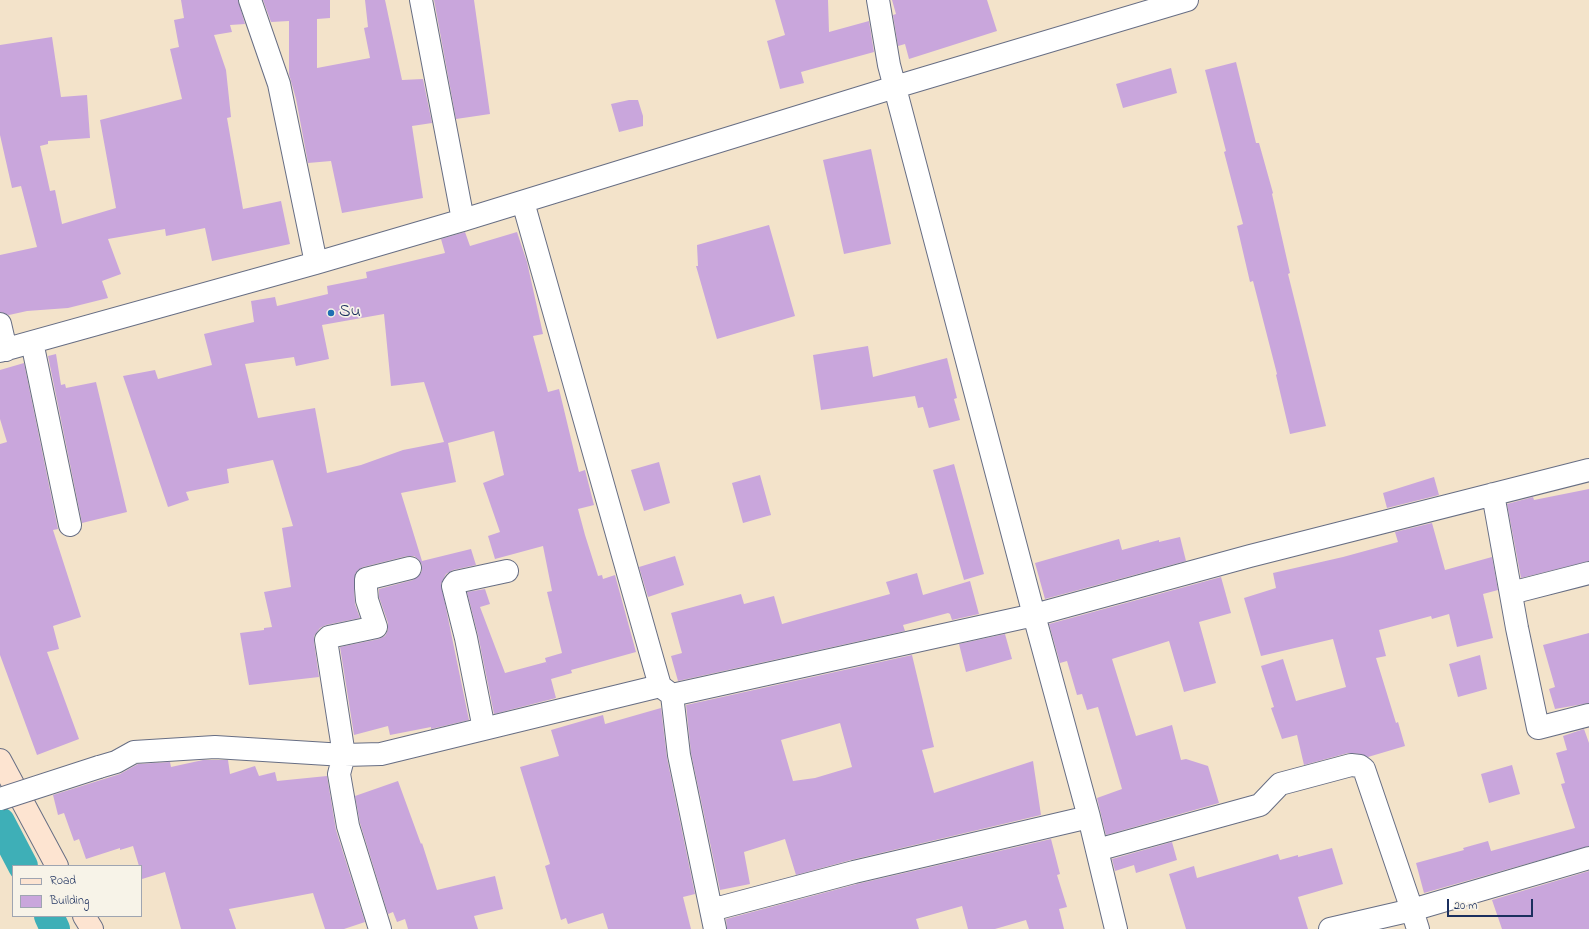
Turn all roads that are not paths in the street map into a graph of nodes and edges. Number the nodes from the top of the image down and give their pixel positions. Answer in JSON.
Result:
{"nodes":[{"id":1,"x":250,"y":0,"type":"edge"},
{"id":2,"x":421,"y":0,"type":"edge"},
{"id":3,"x":878,"y":0,"type":"edge"},
{"id":4,"x":1187,"y":0,"type":"edge"},
{"id":5,"x":1141,"y":7,"type":"edge"},
{"id":6,"x":895,"y":87,"type":"junction"},
{"id":7,"x":522,"y":202,"type":"junction"},
{"id":8,"x":463,"y":220,"type":"junction"},
{"id":9,"x":316,"y":263,"type":"junction"},
{"id":10,"x":0,"y":324,"type":"edge"},
{"id":11,"x":32,"y":342,"type":"junction"},
{"id":12,"x":3,"y":350,"type":"edge"},
{"id":13,"x":1589,"y":470,"type":"edge"},
{"id":14,"x":1493,"y":494,"type":"junction"},
{"id":15,"x":70,"y":525,"type":"dead end"},
{"id":16,"x":410,"y":568,"type":"dead end"},
{"id":17,"x":506,"y":571,"type":"dead end"},
{"id":18,"x":1589,"y":573,"type":"edge"},
{"id":19,"x":1511,"y":593,"type":"junction"},
{"id":20,"x":1034,"y":616,"type":"junction"},
{"id":21,"x":666,"y":691,"type":"junction"},
{"id":22,"x":1589,"y":715,"type":"edge"},
{"id":23,"x":484,"y":729,"type":"junction"},
{"id":24,"x":344,"y":755,"type":"junction"},
{"id":25,"x":0,"y":760,"type":"edge"},
{"id":26,"x":0,"y":800,"type":"edge"},
{"id":27,"x":1089,"y":817,"type":"junction"},
{"id":28,"x":1097,"y":850,"type":"junction"},
{"id":29,"x":1589,"y":858,"type":"edge"},
{"id":30,"x":56,"y":865,"type":"edge"},
{"id":31,"x":85,"y":917,"type":"edge"},
{"id":32,"x":1415,"y":919,"type":"edge"},
{"id":33,"x":713,"y":920,"type":"edge"},
{"id":34,"x":92,"y":929,"type":"edge"},
{"id":35,"x":380,"y":929,"type":"edge"},
{"id":36,"x":1116,"y":929,"type":"edge"},
{"id":37,"x":1330,"y":929,"type":"edge"}],
"edges":[{"from":1,"to":9,"type":"street"},
{"from":2,"to":8,"type":"street"},
{"from":3,"to":6,"type":"street"},
{"from":4,"to":5,"type":"street"},
{"from":5,"to":6,"type":"street"},
{"from":6,"to":7,"type":"street"},
{"from":6,"to":20,"type":"street"},
{"from":7,"to":8,"type":"street"},
{"from":7,"to":21,"type":"street"},
{"from":8,"to":9,"type":"street"},
{"from":9,"to":11,"type":"street"},
{"from":10,"to":12,"type":"street"},
{"from":11,"to":12,"type":"street"},
{"from":11,"to":15,"type":"street"},
{"from":13,"to":14,"type":"street"},
{"from":14,"to":19,"type":"street"},
{"from":14,"to":20,"type":"street"},
{"from":16,"to":24,"type":"street"},
{"from":17,"to":23,"type":"street"},
{"from":18,"to":19,"type":"street"},
{"from":19,"to":22,"type":"street"},
{"from":20,"to":21,"type":"street"},
{"from":20,"to":27,"type":"street"},
{"from":21,"to":23,"type":"street"},
{"from":21,"to":33,"type":"street"},
{"from":23,"to":24,"type":"street"},
{"from":24,"to":26,"type":"street","bridge":true},
{"from":24,"to":35,"type":"street"},
{"from":25,"to":30,"type":"main road"},
{"from":27,"to":28,"type":"street"},
{"from":27,"to":33,"type":"street"},
{"from":28,"to":32,"type":"street"},
{"from":28,"to":36,"type":"street"},
{"from":29,"to":32,"type":"street"},
{"from":31,"to":34,"type":"main road"},
{"from":32,"to":37,"type":"street"}]}
